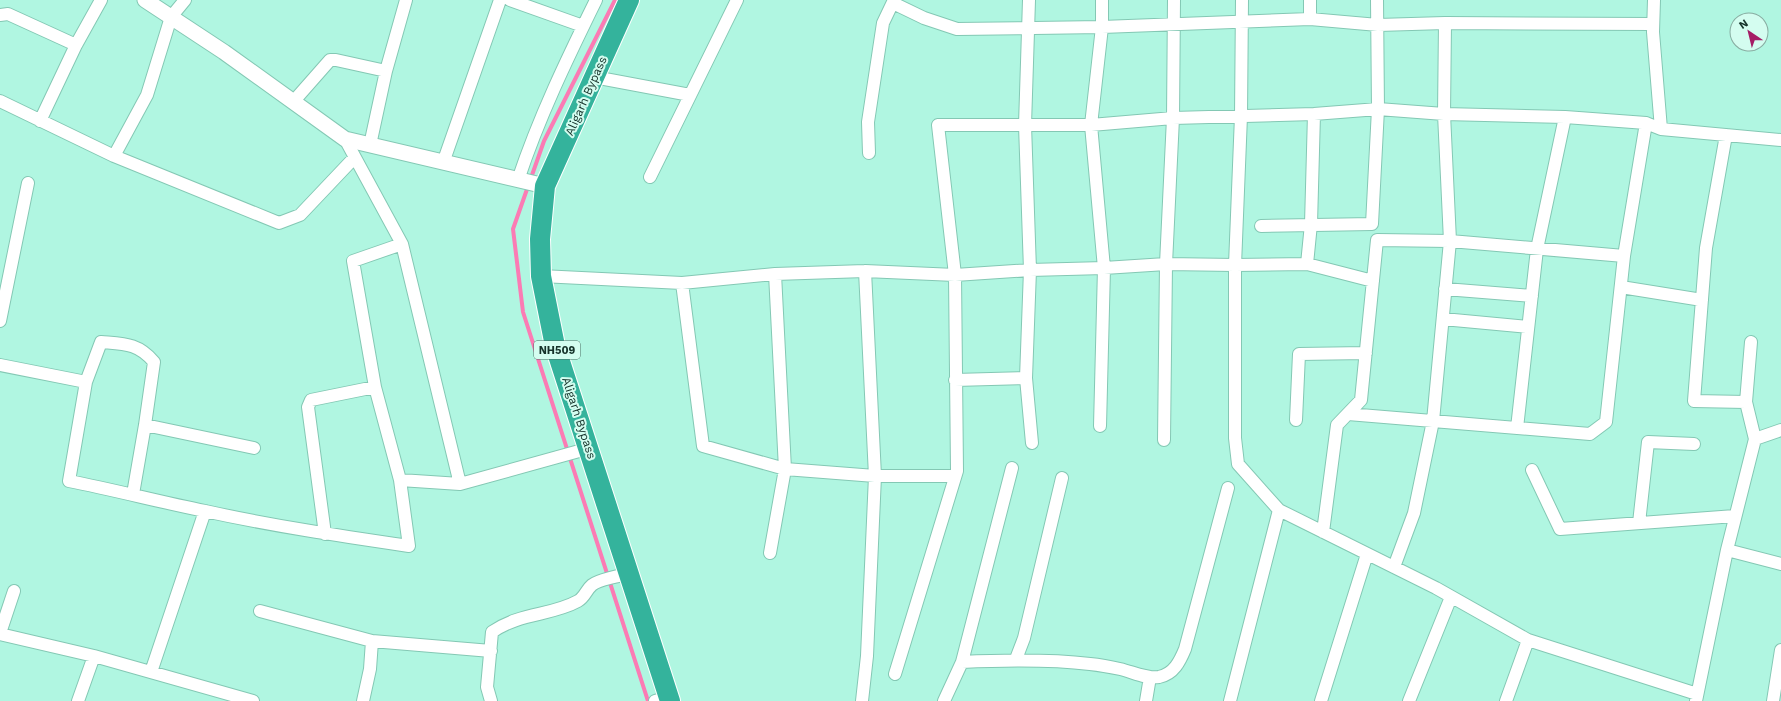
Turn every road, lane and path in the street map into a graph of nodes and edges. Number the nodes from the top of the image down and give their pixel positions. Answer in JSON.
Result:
{"nodes":[{"id":1,"x":100,"y":0,"type":"edge"},
{"id":2,"x":145,"y":0,"type":"edge"},
{"id":3,"x":185,"y":0,"type":"edge"},
{"id":4,"x":406,"y":0,"type":"edge"},
{"id":5,"x":500,"y":0,"type":"edge"},
{"id":6,"x":510,"y":0,"type":"edge"},
{"id":7,"x":596,"y":0,"type":"edge"},
{"id":8,"x":629,"y":0,"type":"edge"},
{"id":9,"x":737,"y":0,"type":"edge"},
{"id":10,"x":1029,"y":0,"type":"edge"},
{"id":11,"x":1102,"y":0,"type":"edge"},
{"id":12,"x":1174,"y":0,"type":"edge"},
{"id":13,"x":1242,"y":0,"type":"edge"},
{"id":14,"x":1310,"y":0,"type":"edge"},
{"id":15,"x":1377,"y":0,"type":"edge"},
{"id":16,"x":1654,"y":0,"type":"edge"},
{"id":17,"x":893,"y":1,"type":"edge"},
{"id":18,"x":0,"y":14,"type":"edge"},
{"id":19,"x":171,"y":17,"type":"junction"},
{"id":20,"x":1310,"y":19,"type":"junction"},
{"id":21,"x":1242,"y":21,"type":"junction"},
{"id":22,"x":1445,"y":23,"type":"junction"},
{"id":23,"x":1174,"y":24,"type":"junction"},
{"id":24,"x":1653,"y":24,"type":"junction"},
{"id":25,"x":1378,"y":25,"type":"junction"},
{"id":26,"x":584,"y":26,"type":"junction"},
{"id":27,"x":1102,"y":27,"type":"junction"},
{"id":28,"x":1029,"y":28,"type":"junction"},
{"id":29,"x":76,"y":45,"type":"junction"},
{"id":30,"x":386,"y":71,"type":"junction"},
{"id":31,"x":594,"y":77,"type":"junction"},
{"id":32,"x":690,"y":95,"type":"junction"},
{"id":33,"x":0,"y":101,"type":"edge"},
{"id":34,"x":293,"y":102,"type":"junction"},
{"id":35,"x":1378,"y":109,"type":"junction"},
{"id":36,"x":1314,"y":114,"type":"junction"},
{"id":37,"x":1444,"y":114,"type":"junction"},
{"id":38,"x":1241,"y":116,"type":"junction"},
{"id":39,"x":1565,"y":117,"type":"junction"},
{"id":40,"x":1173,"y":118,"type":"junction"},
{"id":41,"x":40,"y":121,"type":"junction"},
{"id":42,"x":1646,"y":124,"type":"junction"},
{"id":43,"x":1025,"y":125,"type":"junction"},
{"id":44,"x":1091,"y":125,"type":"junction"},
{"id":45,"x":1661,"y":129,"type":"junction"},
{"id":46,"x":1726,"y":135,"type":"junction"},
{"id":47,"x":344,"y":139,"type":"junction"},
{"id":48,"x":1781,"y":140,"type":"edge"},
{"id":49,"x":370,"y":145,"type":"junction"},
{"id":50,"x":869,"y":153,"type":"dead end"},
{"id":51,"x":114,"y":156,"type":"junction"},
{"id":52,"x":354,"y":158,"type":"junction"},
{"id":53,"x":443,"y":163,"type":"junction"},
{"id":54,"x":650,"y":177,"type":"dead end"},
{"id":55,"x":28,"y":183,"type":"dead end"},
{"id":56,"x":531,"y":183,"type":"junction"},
{"id":57,"x":1311,"y":224,"type":"junction"},
{"id":58,"x":1372,"y":224,"type":"junction"},
{"id":59,"x":1261,"y":226,"type":"dead end"},
{"id":60,"x":1377,"y":240,"type":"junction"},
{"id":61,"x":1450,"y":241,"type":"junction"},
{"id":62,"x":402,"y":244,"type":"junction"},
{"id":63,"x":1537,"y":249,"type":"junction"},
{"id":64,"x":1624,"y":256,"type":"junction"},
{"id":65,"x":1166,"y":264,"type":"junction"},
{"id":66,"x":1307,"y":264,"type":"junction"},
{"id":67,"x":1235,"y":265,"type":"junction"},
{"id":68,"x":1104,"y":268,"type":"junction"},
{"id":69,"x":1030,"y":270,"type":"junction"},
{"id":70,"x":865,"y":272,"type":"junction"},
{"id":71,"x":775,"y":274,"type":"junction"},
{"id":72,"x":955,"y":274,"type":"junction"},
{"id":73,"x":541,"y":276,"type":"junction"},
{"id":74,"x":1373,"y":281,"type":"junction"},
{"id":75,"x":682,"y":283,"type":"junction"},
{"id":76,"x":1621,"y":287,"type":"junction"},
{"id":77,"x":1445,"y":289,"type":"junction"},
{"id":78,"x":1532,"y":296,"type":"junction"},
{"id":79,"x":1702,"y":300,"type":"junction"},
{"id":80,"x":1443,"y":319,"type":"junction"},
{"id":81,"x":0,"y":321,"type":"edge"},
{"id":82,"x":1528,"y":327,"type":"junction"},
{"id":83,"x":1751,"y":342,"type":"dead end"},
{"id":84,"x":1366,"y":353,"type":"junction"},
{"id":85,"x":0,"y":365,"type":"edge"},
{"id":86,"x":1026,"y":378,"type":"junction"},
{"id":87,"x":955,"y":380,"type":"junction"},
{"id":88,"x":86,"y":382,"type":"junction"},
{"id":89,"x":376,"y":387,"type":"junction"},
{"id":90,"x":1361,"y":400,"type":"junction"},
{"id":91,"x":1746,"y":402,"type":"junction"},
{"id":92,"x":1348,"y":414,"type":"junction"},
{"id":93,"x":1367,"y":416,"type":"junction"},
{"id":94,"x":1296,"y":420,"type":"dead end"},
{"id":95,"x":1433,"y":421,"type":"junction"},
{"id":96,"x":145,"y":425,"type":"junction"},
{"id":97,"x":1100,"y":426,"type":"dead end"},
{"id":98,"x":1517,"y":428,"type":"junction"},
{"id":99,"x":1781,"y":430,"type":"edge"},
{"id":100,"x":1755,"y":439,"type":"junction"},
{"id":101,"x":1164,"y":440,"type":"dead end"},
{"id":102,"x":1032,"y":443,"type":"dead end"},
{"id":103,"x":1694,"y":444,"type":"dead end"},
{"id":104,"x":254,"y":448,"type":"dead end"},
{"id":105,"x":585,"y":449,"type":"junction"},
{"id":106,"x":1012,"y":468,"type":"dead end"},
{"id":107,"x":784,"y":469,"type":"junction"},
{"id":108,"x":1532,"y":470,"type":"dead end"},
{"id":109,"x":875,"y":476,"type":"junction"},
{"id":110,"x":955,"y":476,"type":"junction"},
{"id":111,"x":1062,"y":478,"type":"dead end"},
{"id":112,"x":400,"y":480,"type":"junction"},
{"id":113,"x":460,"y":484,"type":"junction"},
{"id":114,"x":1228,"y":488,"type":"dead end"},
{"id":115,"x":133,"y":494,"type":"junction"},
{"id":116,"x":1279,"y":510,"type":"junction"},
{"id":117,"x":205,"y":511,"type":"junction"},
{"id":118,"x":1735,"y":516,"type":"junction"},
{"id":119,"x":1639,"y":523,"type":"junction"},
{"id":120,"x":1323,"y":532,"type":"junction"},
{"id":121,"x":325,"y":534,"type":"junction"},
{"id":122,"x":1727,"y":550,"type":"junction"},
{"id":123,"x":770,"y":553,"type":"dead end"},
{"id":124,"x":1367,"y":554,"type":"junction"},
{"id":125,"x":1781,"y":564,"type":"edge"},
{"id":126,"x":1394,"y":568,"type":"junction"},
{"id":127,"x":626,"y":574,"type":"junction"},
{"id":128,"x":14,"y":591,"type":"dead end"},
{"id":129,"x":1451,"y":597,"type":"junction"},
{"id":130,"x":260,"y":611,"type":"dead end"},
{"id":131,"x":0,"y":633,"type":"edge"},
{"id":132,"x":1528,"y":640,"type":"junction"},
{"id":133,"x":372,"y":641,"type":"junction"},
{"id":134,"x":1781,"y":650,"type":"edge"},
{"id":135,"x":491,"y":651,"type":"junction"},
{"id":136,"x":94,"y":656,"type":"junction"},
{"id":137,"x":1016,"y":659,"type":"junction"},
{"id":138,"x":962,"y":662,"type":"junction"},
{"id":139,"x":151,"y":672,"type":"junction"},
{"id":140,"x":894,"y":674,"type":"dead end"},
{"id":141,"x":1150,"y":677,"type":"junction"},
{"id":142,"x":1696,"y":697,"type":"edge"},
{"id":143,"x":663,"y":700,"type":"edge"},
{"id":144,"x":78,"y":701,"type":"edge"},
{"id":145,"x":254,"y":701,"type":"edge"},
{"id":146,"x":363,"y":701,"type":"edge"},
{"id":147,"x":491,"y":701,"type":"edge"},
{"id":148,"x":862,"y":701,"type":"edge"},
{"id":149,"x":944,"y":701,"type":"edge"},
{"id":150,"x":1146,"y":701,"type":"edge"},
{"id":151,"x":1230,"y":701,"type":"edge"},
{"id":152,"x":1321,"y":701,"type":"edge"},
{"id":153,"x":1409,"y":701,"type":"edge"},
{"id":154,"x":1506,"y":701,"type":"edge"},
{"id":155,"x":1773,"y":701,"type":"edge"}],
"edges":[{"from":1,"to":29,"type":"street"},
{"from":2,"to":19,"type":"street"},
{"from":3,"to":19,"type":"street"},
{"from":4,"to":30,"type":"street"},
{"from":5,"to":53,"type":"street"},
{"from":6,"to":26,"type":"street"},
{"from":7,"to":26,"type":"street"},
{"from":8,"to":31,"type":"highway","name":"Aligarh Bypass","number":"NH509"},
{"from":9,"to":32,"type":"street"},
{"from":10,"to":28,"type":"street"},
{"from":11,"to":27,"type":"street"},
{"from":12,"to":23,"type":"street"},
{"from":13,"to":21,"type":"street"},
{"from":14,"to":20,"type":"street"},
{"from":15,"to":25,"type":"street"},
{"from":16,"to":24,"type":"street"},
{"from":17,"to":28,"type":"street"},
{"from":17,"to":50,"type":"street"},
{"from":18,"to":29,"type":"street"},
{"from":19,"to":34,"type":"street"},
{"from":19,"to":51,"type":"street"},
{"from":20,"to":21,"type":"street"},
{"from":20,"to":25,"type":"street"},
{"from":21,"to":23,"type":"street"},
{"from":21,"to":38,"type":"street"},
{"from":22,"to":24,"type":"street"},
{"from":22,"to":25,"type":"street"},
{"from":22,"to":37,"type":"street"},
{"from":23,"to":27,"type":"street"},
{"from":23,"to":40,"type":"street"},
{"from":24,"to":45,"type":"street"},
{"from":25,"to":35,"type":"street"},
{"from":26,"to":56,"type":"street"},
{"from":27,"to":28,"type":"street"},
{"from":27,"to":44,"type":"street"},
{"from":28,"to":43,"type":"street"},
{"from":29,"to":41,"type":"street"},
{"from":30,"to":34,"type":"street"},
{"from":30,"to":49,"type":"street"},
{"from":31,"to":32,"type":"street"},
{"from":31,"to":56,"type":"highway","name":"Aligarh Bypass","number":"NH509"},
{"from":32,"to":54,"type":"street"},
{"from":33,"to":41,"type":"street"},
{"from":34,"to":47,"type":"street"},
{"from":35,"to":36,"type":"street"},
{"from":35,"to":37,"type":"street"},
{"from":35,"to":58,"type":"street"},
{"from":36,"to":38,"type":"street"},
{"from":36,"to":57,"type":"street"},
{"from":37,"to":39,"type":"street"},
{"from":37,"to":61,"type":"street"},
{"from":38,"to":40,"type":"street"},
{"from":38,"to":67,"type":"street"},
{"from":39,"to":42,"type":"street"},
{"from":39,"to":63,"type":"street"},
{"from":40,"to":44,"type":"street"},
{"from":40,"to":65,"type":"street"},
{"from":41,"to":51,"type":"street"},
{"from":42,"to":45,"type":"street"},
{"from":42,"to":64,"type":"street"},
{"from":43,"to":44,"type":"street"},
{"from":43,"to":69,"type":"street"},
{"from":43,"to":72,"type":"street"},
{"from":44,"to":68,"type":"street"},
{"from":45,"to":46,"type":"street"},
{"from":46,"to":48,"type":"street"},
{"from":46,"to":79,"type":"street"},
{"from":47,"to":49,"type":"street"},
{"from":47,"to":52,"type":"street"},
{"from":49,"to":53,"type":"street"},
{"from":51,"to":52,"type":"street"},
{"from":52,"to":62,"type":"street"},
{"from":53,"to":56,"type":"street"},
{"from":55,"to":81,"type":"street"},
{"from":56,"to":73,"type":"highway","name":"Aligarh Bypass","number":"NH509"},
{"from":57,"to":58,"type":"street"},
{"from":57,"to":59,"type":"street"},
{"from":57,"to":66,"type":"street"},
{"from":58,"to":60,"type":"street"},
{"from":60,"to":61,"type":"street"},
{"from":60,"to":74,"type":"street"},
{"from":61,"to":63,"type":"street"},
{"from":61,"to":77,"type":"street"},
{"from":62,"to":89,"type":"street"},
{"from":62,"to":113,"type":"street"},
{"from":63,"to":64,"type":"street"},
{"from":63,"to":78,"type":"street"},
{"from":64,"to":76,"type":"street"},
{"from":65,"to":67,"type":"street"},
{"from":65,"to":68,"type":"street"},
{"from":65,"to":101,"type":"street"},
{"from":66,"to":67,"type":"street"},
{"from":66,"to":74,"type":"street"},
{"from":67,"to":116,"type":"street"},
{"from":68,"to":69,"type":"street"},
{"from":68,"to":97,"type":"street"},
{"from":69,"to":72,"type":"street"},
{"from":69,"to":86,"type":"street"},
{"from":70,"to":71,"type":"street"},
{"from":70,"to":72,"type":"street"},
{"from":70,"to":109,"type":"street"},
{"from":71,"to":75,"type":"street"},
{"from":71,"to":107,"type":"street"},
{"from":72,"to":87,"type":"street"},
{"from":73,"to":75,"type":"street"},
{"from":73,"to":105,"type":"highway","name":"Aligarh Bypass","number":"NH509"},
{"from":74,"to":84,"type":"street"},
{"from":75,"to":107,"type":"street"},
{"from":76,"to":79,"type":"street"},
{"from":76,"to":98,"type":"street"},
{"from":77,"to":78,"type":"street"},
{"from":77,"to":80,"type":"street"},
{"from":78,"to":82,"type":"street"},
{"from":79,"to":91,"type":"street"},
{"from":80,"to":82,"type":"street"},
{"from":80,"to":95,"type":"street"},
{"from":82,"to":98,"type":"street"},
{"from":83,"to":91,"type":"street"},
{"from":84,"to":90,"type":"street"},
{"from":84,"to":94,"type":"street"},
{"from":85,"to":88,"type":"street"},
{"from":86,"to":87,"type":"street"},
{"from":86,"to":102,"type":"street"},
{"from":87,"to":110,"type":"street"},
{"from":88,"to":96,"type":"street"},
{"from":88,"to":115,"type":"street"},
{"from":89,"to":112,"type":"street"},
{"from":89,"to":121,"type":"street"},
{"from":90,"to":92,"type":"street"},
{"from":90,"to":93,"type":"street"},
{"from":91,"to":100,"type":"street"},
{"from":92,"to":93,"type":"street"},
{"from":92,"to":120,"type":"street"},
{"from":93,"to":95,"type":"street"},
{"from":95,"to":98,"type":"street"},
{"from":95,"to":126,"type":"street"},
{"from":96,"to":104,"type":"street"},
{"from":96,"to":115,"type":"street"},
{"from":99,"to":100,"type":"street"},
{"from":100,"to":118,"type":"street"},
{"from":103,"to":119,"type":"street"},
{"from":105,"to":113,"type":"street"},
{"from":105,"to":127,"type":"highway","name":"Aligarh Bypass","number":"NH509"},
{"from":106,"to":138,"type":"street"},
{"from":107,"to":109,"type":"street"},
{"from":107,"to":123,"type":"street"},
{"from":108,"to":119,"type":"street"},
{"from":109,"to":110,"type":"street"},
{"from":109,"to":148,"type":"street"},
{"from":110,"to":140,"type":"street"},
{"from":111,"to":137,"type":"street"},
{"from":112,"to":113,"type":"street"},
{"from":112,"to":121,"type":"street"},
{"from":114,"to":141,"type":"street"},
{"from":115,"to":117,"type":"street"},
{"from":116,"to":120,"type":"street"},
{"from":116,"to":151,"type":"street"},
{"from":117,"to":121,"type":"street"},
{"from":117,"to":139,"type":"street"},
{"from":118,"to":119,"type":"street"},
{"from":118,"to":122,"type":"street"},
{"from":120,"to":124,"type":"street"},
{"from":122,"to":125,"type":"street"},
{"from":122,"to":142,"type":"street"},
{"from":124,"to":126,"type":"street"},
{"from":124,"to":152,"type":"street"},
{"from":126,"to":129,"type":"street"},
{"from":127,"to":135,"type":"street"},
{"from":127,"to":143,"type":"highway","name":"Aligarh Bypass","number":"NH509"},
{"from":128,"to":131,"type":"street"},
{"from":129,"to":132,"type":"street"},
{"from":129,"to":153,"type":"street"},
{"from":130,"to":133,"type":"street"},
{"from":131,"to":136,"type":"street"},
{"from":132,"to":142,"type":"street"},
{"from":132,"to":154,"type":"street"},
{"from":133,"to":135,"type":"street"},
{"from":133,"to":146,"type":"street"},
{"from":134,"to":155,"type":"street"},
{"from":135,"to":147,"type":"street"},
{"from":136,"to":139,"type":"street"},
{"from":136,"to":144,"type":"street"},
{"from":137,"to":138,"type":"street"},
{"from":137,"to":141,"type":"street"},
{"from":138,"to":149,"type":"street"},
{"from":139,"to":145,"type":"street"},
{"from":141,"to":150,"type":"street"}]}
